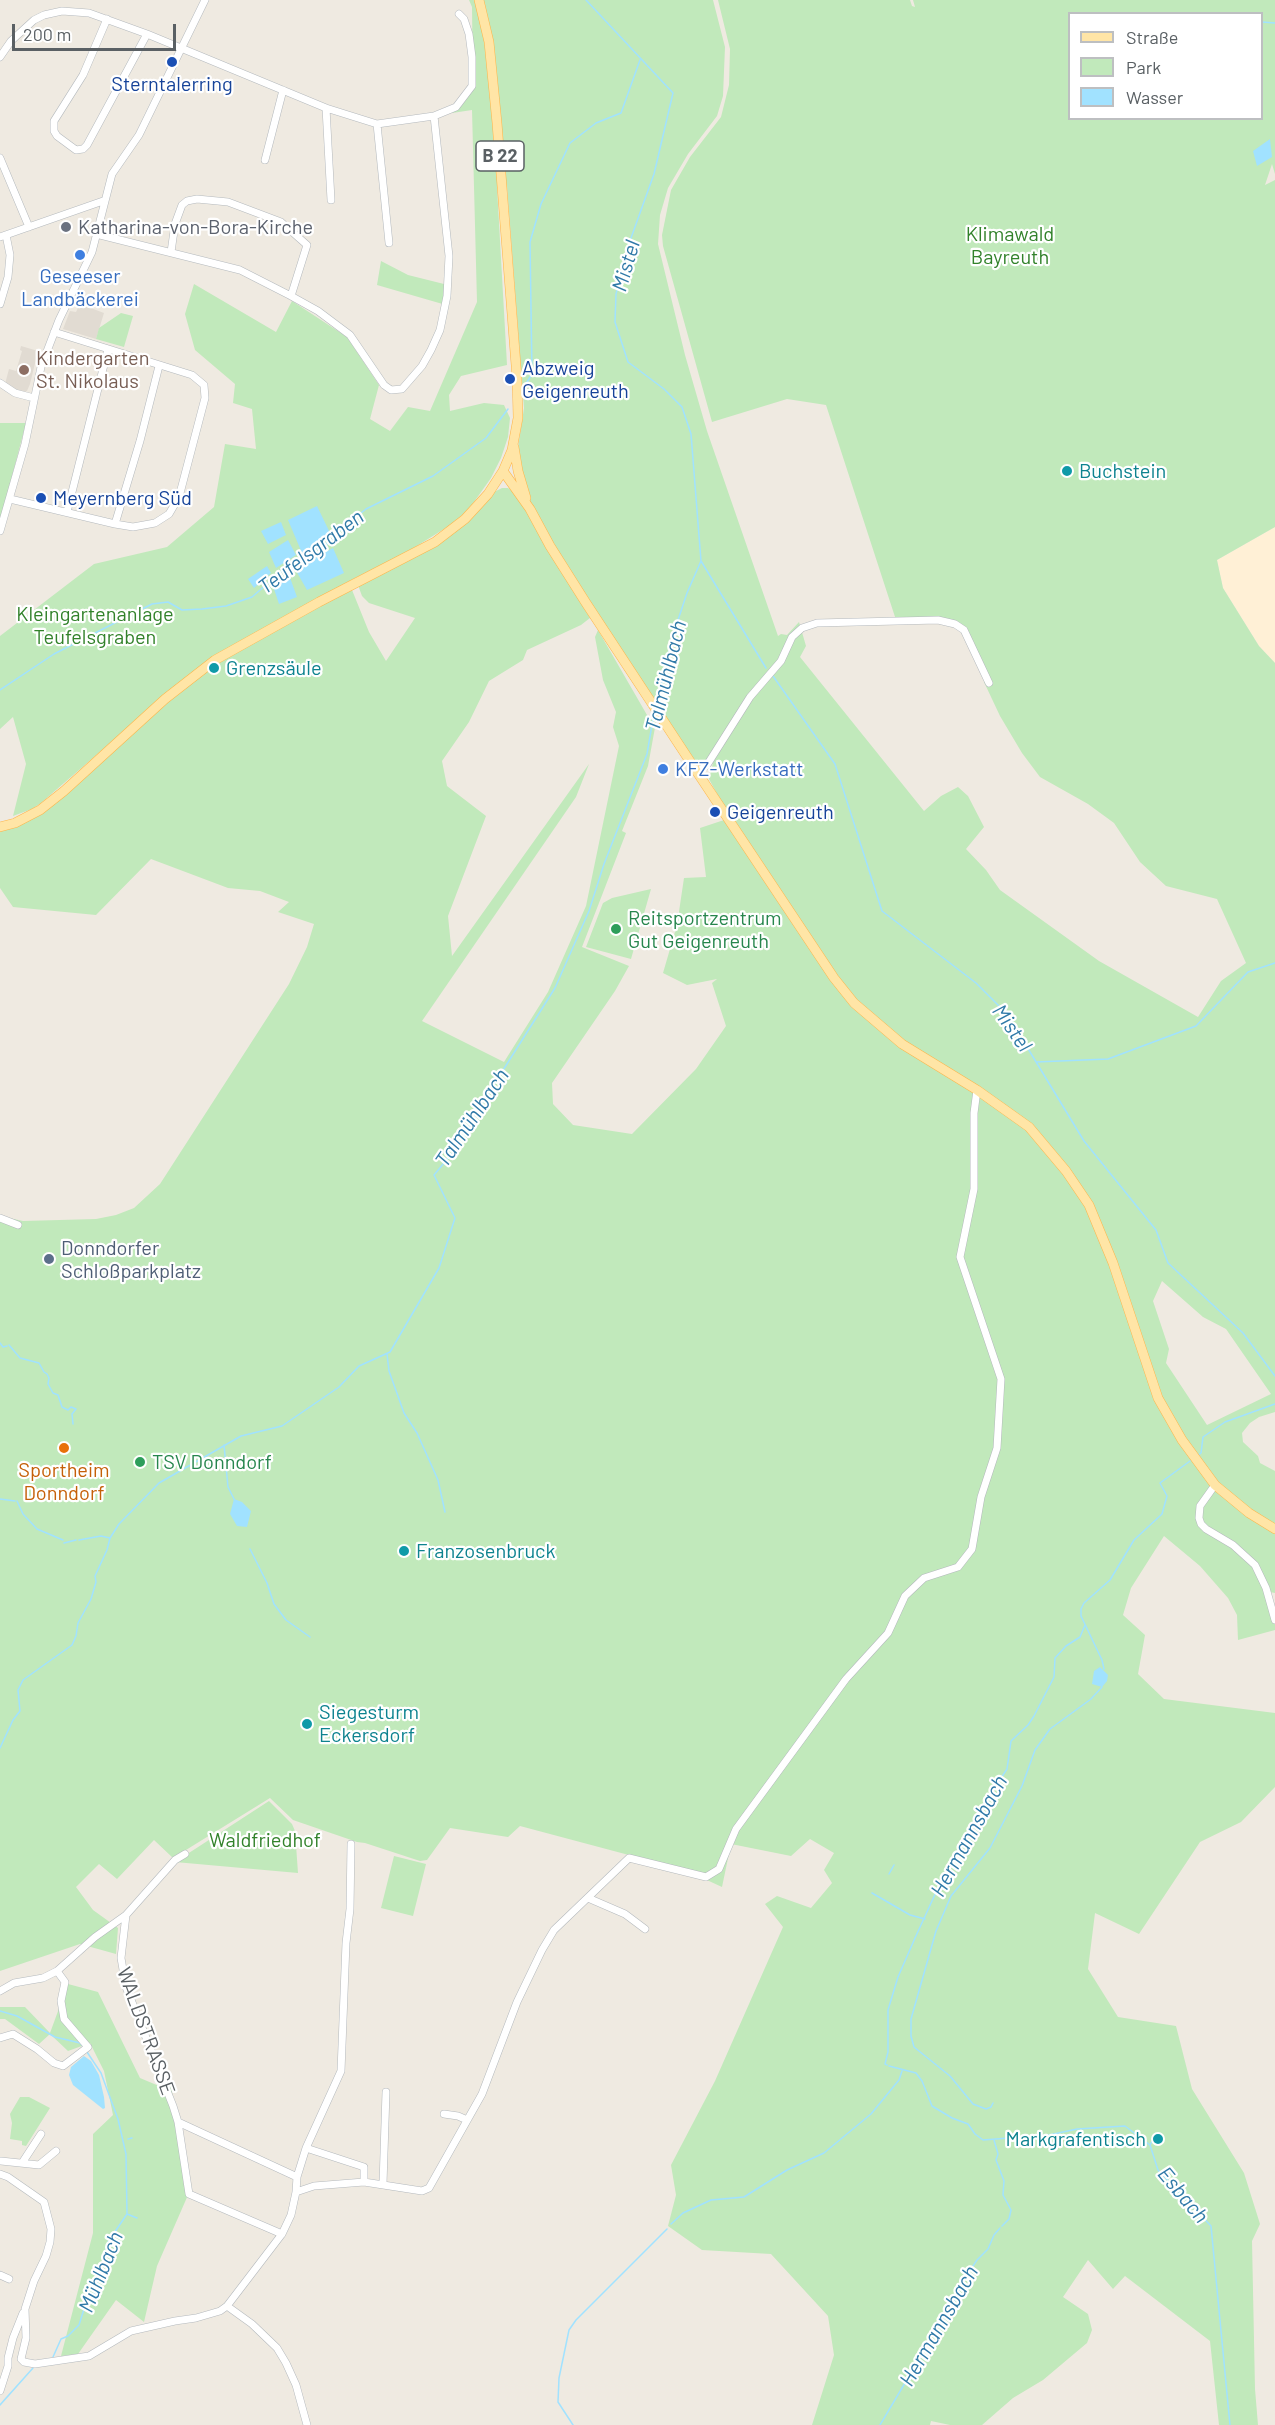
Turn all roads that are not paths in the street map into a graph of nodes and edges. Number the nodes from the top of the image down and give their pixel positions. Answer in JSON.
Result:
{"nodes":[{"id":1,"x":205,"y":0,"type":"edge"},
{"id":2,"x":479,"y":0,"type":"edge"},
{"id":3,"x":459,"y":14,"type":"dead end"},
{"id":4,"x":107,"y":18,"type":"junction"},
{"id":5,"x":147,"y":34,"type":"junction"},
{"id":6,"x":182,"y":48,"type":"junction"},
{"id":7,"x":0,"y":57,"type":"edge"},
{"id":8,"x":283,"y":90,"type":"junction"},
{"id":9,"x":326,"y":108,"type":"junction"},
{"id":10,"x":434,"y":116,"type":"junction"},
{"id":11,"x":377,"y":124,"type":"junction"},
{"id":12,"x":0,"y":158,"type":"edge"},
{"id":13,"x":265,"y":160,"type":"dead end"},
{"id":14,"x":331,"y":200,"type":"dead end"},
{"id":15,"x":104,"y":201,"type":"junction"},
{"id":16,"x":29,"y":226,"type":"junction"},
{"id":17,"x":96,"y":234,"type":"junction"},
{"id":18,"x":3,"y":236,"type":"edge"},
{"id":19,"x":389,"y":243,"type":"dead end"},
{"id":20,"x":171,"y":252,"type":"junction"},
{"id":21,"x":291,"y":296,"type":"junction"},
{"id":22,"x":0,"y":304,"type":"edge"},
{"id":23,"x":54,"y":333,"type":"junction"},
{"id":24,"x":108,"y":349,"type":"junction"},
{"id":25,"x":159,"y":366,"type":"junction"},
{"id":26,"x":0,"y":383,"type":"edge"},
{"id":27,"x":34,"y":398,"type":"junction"},
{"id":28,"x":514,"y":439,"type":"junction"},
{"id":29,"x":504,"y":470,"type":"junction"},
{"id":30,"x":518,"y":484,"type":"junction"},
{"id":31,"x":488,"y":494,"type":"junction"},
{"id":32,"x":10,"y":499,"type":"junction"},
{"id":33,"x":67,"y":512,"type":"junction"},
{"id":34,"x":115,"y":524,"type":"junction"},
{"id":35,"x":0,"y":531,"type":"edge"},
{"id":36,"x":989,"y":683,"type":"dead end"},
{"id":37,"x":697,"y":772,"type":"junction"},
{"id":38,"x":0,"y":827,"type":"edge"},
{"id":39,"x":976,"y":1090,"type":"junction"},
{"id":40,"x":0,"y":1218,"type":"edge"},
{"id":41,"x":18,"y":1225,"type":"dead end"},
{"id":42,"x":1215,"y":1485,"type":"junction"},
{"id":43,"x":1275,"y":1529,"type":"edge"},
{"id":44,"x":1275,"y":1620,"type":"edge"},
{"id":45,"x":351,"y":1844,"type":"dead end"},
{"id":46,"x":185,"y":1854,"type":"dead end"},
{"id":47,"x":588,"y":1898,"type":"junction"},
{"id":48,"x":126,"y":1915,"type":"junction"},
{"id":49,"x":645,"y":1929,"type":"dead end"},
{"id":50,"x":57,"y":1971,"type":"junction"},
{"id":51,"x":0,"y":1991,"type":"edge"},
{"id":52,"x":0,"y":2038,"type":"edge"},
{"id":53,"x":386,"y":2092,"type":"dead end"},
{"id":54,"x":444,"y":2114,"type":"dead end"},
{"id":55,"x":467,"y":2120,"type":"junction"},
{"id":56,"x":178,"y":2122,"type":"junction"},
{"id":57,"x":41,"y":2134,"type":"dead end"},
{"id":58,"x":306,"y":2148,"type":"junction"},
{"id":59,"x":56,"y":2151,"type":"dead end"},
{"id":60,"x":0,"y":2161,"type":"edge"},
{"id":61,"x":22,"y":2163,"type":"junction"},
{"id":62,"x":0,"y":2174,"type":"edge"},
{"id":63,"x":297,"y":2176,"type":"junction"},
{"id":64,"x":364,"y":2182,"type":"junction"},
{"id":65,"x":383,"y":2184,"type":"junction"},
{"id":66,"x":296,"y":2192,"type":"junction"},
{"id":67,"x":282,"y":2234,"type":"junction"},
{"id":68,"x":0,"y":2275,"type":"edge"},
{"id":69,"x":9,"y":2279,"type":"dead end"},
{"id":70,"x":227,"y":2306,"type":"junction"},
{"id":71,"x":25,"y":2309,"type":"junction"},
{"id":72,"x":8,"y":2358,"type":"junction"},
{"id":73,"x":0,"y":2361,"type":"edge"},
{"id":74,"x":0,"y":2391,"type":"edge"},
{"id":75,"x":307,"y":2425,"type":"edge"}],
"edges":[{"from":1,"to":6,"type":"street"},
{"from":2,"to":28,"type":"main road","number":"B 22"},
{"from":3,"to":10,"type":"street"},
{"from":4,"to":5,"type":"street"},
{"from":4,"to":5,"type":"street"},
{"from":4,"to":7,"type":"street"},
{"from":5,"to":6,"type":"street"},
{"from":6,"to":8,"type":"street"},
{"from":6,"to":15,"type":"street"},
{"from":8,"to":9,"type":"street"},
{"from":8,"to":13,"type":"street"},
{"from":9,"to":11,"type":"street"},
{"from":9,"to":14,"type":"street"},
{"from":10,"to":11,"type":"street"},
{"from":10,"to":21,"type":"street"},
{"from":11,"to":19,"type":"street"},
{"from":12,"to":16,"type":"street"},
{"from":15,"to":16,"type":"street"},
{"from":15,"to":17,"type":"street"},
{"from":16,"to":18,"type":"street"},
{"from":17,"to":20,"type":"street"},
{"from":17,"to":23,"type":"street"},
{"from":18,"to":22,"type":"street"},
{"from":20,"to":21,"type":"street"},
{"from":20,"to":21,"type":"street"},
{"from":23,"to":24,"type":"street"},
{"from":23,"to":27,"type":"street"},
{"from":24,"to":25,"type":"street"},
{"from":24,"to":33,"type":"street"},
{"from":25,"to":34,"type":"street"},
{"from":25,"to":34,"type":"street"},
{"from":26,"to":27,"type":"street"},
{"from":27,"to":32,"type":"street"},
{"from":28,"to":29,"type":"main road","number":"B 22"},
{"from":28,"to":30,"type":"main road"},
{"from":29,"to":30,"type":"main road"},
{"from":29,"to":31,"type":"main road","number":"B 22"},
{"from":30,"to":31,"type":"main road"},
{"from":30,"to":37,"type":"main road"},
{"from":31,"to":38,"type":"main road","number":"B 22"},
{"from":32,"to":33,"type":"street"},
{"from":32,"to":35,"type":"street"},
{"from":33,"to":34,"type":"street"},
{"from":36,"to":37,"type":"street"},
{"from":37,"to":39,"type":"main road"},
{"from":39,"to":42,"type":"main road"},
{"from":39,"to":47,"type":"street"},
{"from":40,"to":41,"type":"street"},
{"from":42,"to":43,"type":"main road"},
{"from":42,"to":44,"type":"street"},
{"from":45,"to":58,"type":"street"},
{"from":46,"to":48,"type":"street"},
{"from":47,"to":49,"type":"street"},
{"from":47,"to":55,"type":"street"},
{"from":48,"to":50,"type":"street"},
{"from":48,"to":56,"type":"street","name":"WALDSTRASSE"},
{"from":50,"to":51,"type":"street"},
{"from":50,"to":52,"type":"street"},
{"from":53,"to":65,"type":"street"},
{"from":54,"to":55,"type":"street"},
{"from":55,"to":65,"type":"street"},
{"from":56,"to":63,"type":"street"},
{"from":56,"to":67,"type":"street","name":"WALDSTRASSE"},
{"from":57,"to":61,"type":"street"},
{"from":58,"to":63,"type":"street"},
{"from":58,"to":64,"type":"street"},
{"from":59,"to":61,"type":"street"},
{"from":60,"to":61,"type":"street"},
{"from":62,"to":71,"type":"street"},
{"from":63,"to":66,"type":"street"},
{"from":64,"to":65,"type":"street"},
{"from":64,"to":66,"type":"street"},
{"from":66,"to":67,"type":"street"},
{"from":67,"to":70,"type":"street"},
{"from":68,"to":69,"type":"street"},
{"from":70,"to":71,"type":"street"},
{"from":70,"to":75,"type":"street"},
{"from":71,"to":72,"type":"street"},
{"from":72,"to":73,"type":"street"},
{"from":72,"to":74,"type":"street"}]}
